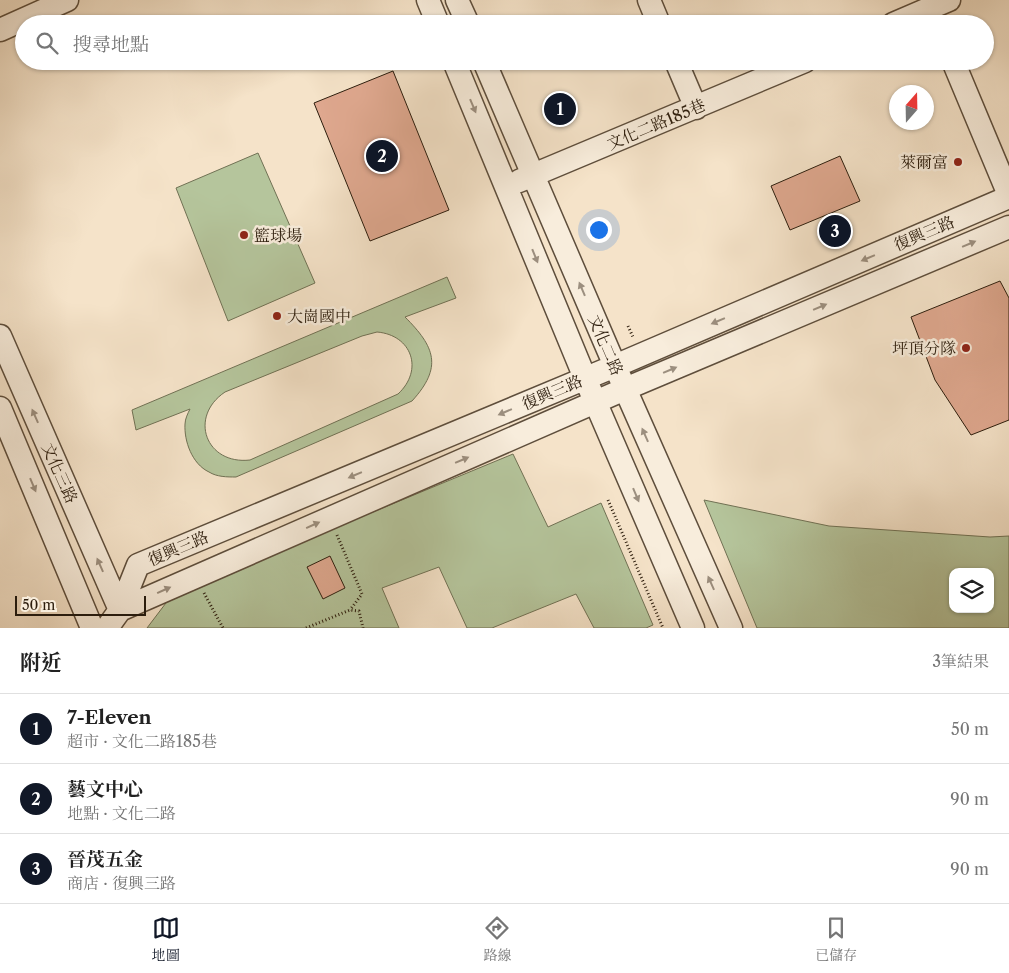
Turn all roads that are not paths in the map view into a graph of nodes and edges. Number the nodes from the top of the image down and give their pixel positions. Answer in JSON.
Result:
{"nodes":[{"id":1,"x":67,"y":0,"type":"edge"},
{"id":2,"x":428,"y":0,"type":"edge"},
{"id":3,"x":458,"y":0,"type":"edge"},
{"id":4,"x":649,"y":0,"type":"edge"},
{"id":5,"x":939,"y":10,"type":"edge"},
{"id":6,"x":34,"y":15,"type":"edge"},
{"id":7,"x":434,"y":15,"type":"edge"},
{"id":8,"x":464,"y":15,"type":"edge"},
{"id":9,"x":655,"y":15,"type":"edge"},
{"id":10,"x":923,"y":15,"type":"edge"},
{"id":11,"x":15,"y":23,"type":"edge"},
{"id":12,"x":0,"y":30,"type":"edge"},
{"id":13,"x":458,"y":70,"type":"edge"},
{"id":14,"x":488,"y":70,"type":"edge"},
{"id":15,"x":680,"y":70,"type":"edge"},
{"id":16,"x":784,"y":70,"type":"edge"},
{"id":17,"x":957,"y":70,"type":"edge"},
{"id":18,"x":696,"y":108,"type":"junction"},
{"id":19,"x":533,"y":175,"type":"junction"},
{"id":20,"x":506,"y":185,"type":"junction"},
{"id":21,"x":1009,"y":196,"type":"edge"},
{"id":22,"x":1009,"y":227,"type":"edge"},
{"id":23,"x":0,"y":336,"type":"edge"},
{"id":24,"x":615,"y":366,"type":"junction"},
{"id":25,"x":585,"y":378,"type":"junction"},
{"id":26,"x":625,"y":389,"type":"junction"},
{"id":27,"x":596,"y":402,"type":"junction"},
{"id":28,"x":0,"y":408,"type":"edge"},
{"id":29,"x":120,"y":610,"type":"junction"},
{"id":30,"x":92,"y":628,"type":"edge"},
{"id":31,"x":107,"y":628,"type":"edge"},
{"id":32,"x":693,"y":628,"type":"edge"},
{"id":33,"x":731,"y":628,"type":"edge"}],
"edges":[{"from":1,"to":6,"type":"street"},
{"from":2,"to":7,"type":"street"},
{"from":3,"to":8,"type":"street"},
{"from":4,"to":9,"type":"street"},
{"from":5,"to":10,"type":"street"},
{"from":11,"to":12,"type":"street"},
{"from":13,"to":20,"type":"street","name":"文化二路","one_way":true},
{"from":14,"to":19,"type":"street","name":"文化二路"},
{"from":15,"to":18,"type":"street"},
{"from":16,"to":18,"type":"street","name":"文化二路185巷"},
{"from":17,"to":21,"type":"street"},
{"from":18,"to":19,"type":"street","name":"文化二路185巷"},
{"from":19,"to":20,"type":"street","name":"文化二路185巷"},
{"from":24,"to":19,"type":"street","name":"文化二路","one_way":true},
{"from":20,"to":25,"type":"street","name":"文化二路","one_way":true},
{"from":21,"to":24,"type":"street","name":"復興三路","one_way":true},
{"from":26,"to":22,"type":"street","name":"復興三路","one_way":true},
{"from":29,"to":23,"type":"street","name":"文化三路","one_way":true},
{"from":24,"to":25,"type":"street","name":"復興三路"},
{"from":24,"to":26,"type":"street","name":"文化二路"},
{"from":25,"to":27,"type":"street","name":"文化二路"},
{"from":25,"to":29,"type":"street","name":"復興三路","one_way":true},
{"from":26,"to":27,"type":"street","name":"復興三路"},
{"from":33,"to":26,"type":"street","name":"文化二路","one_way":true},
{"from":29,"to":27,"type":"street","name":"復興三路","one_way":true},
{"from":27,"to":32,"type":"street","name":"文化二路","one_way":true},
{"from":28,"to":30,"type":"street","name":"文化三路","one_way":true},
{"from":29,"to":31,"type":"street","name":"復興三路"}]}
